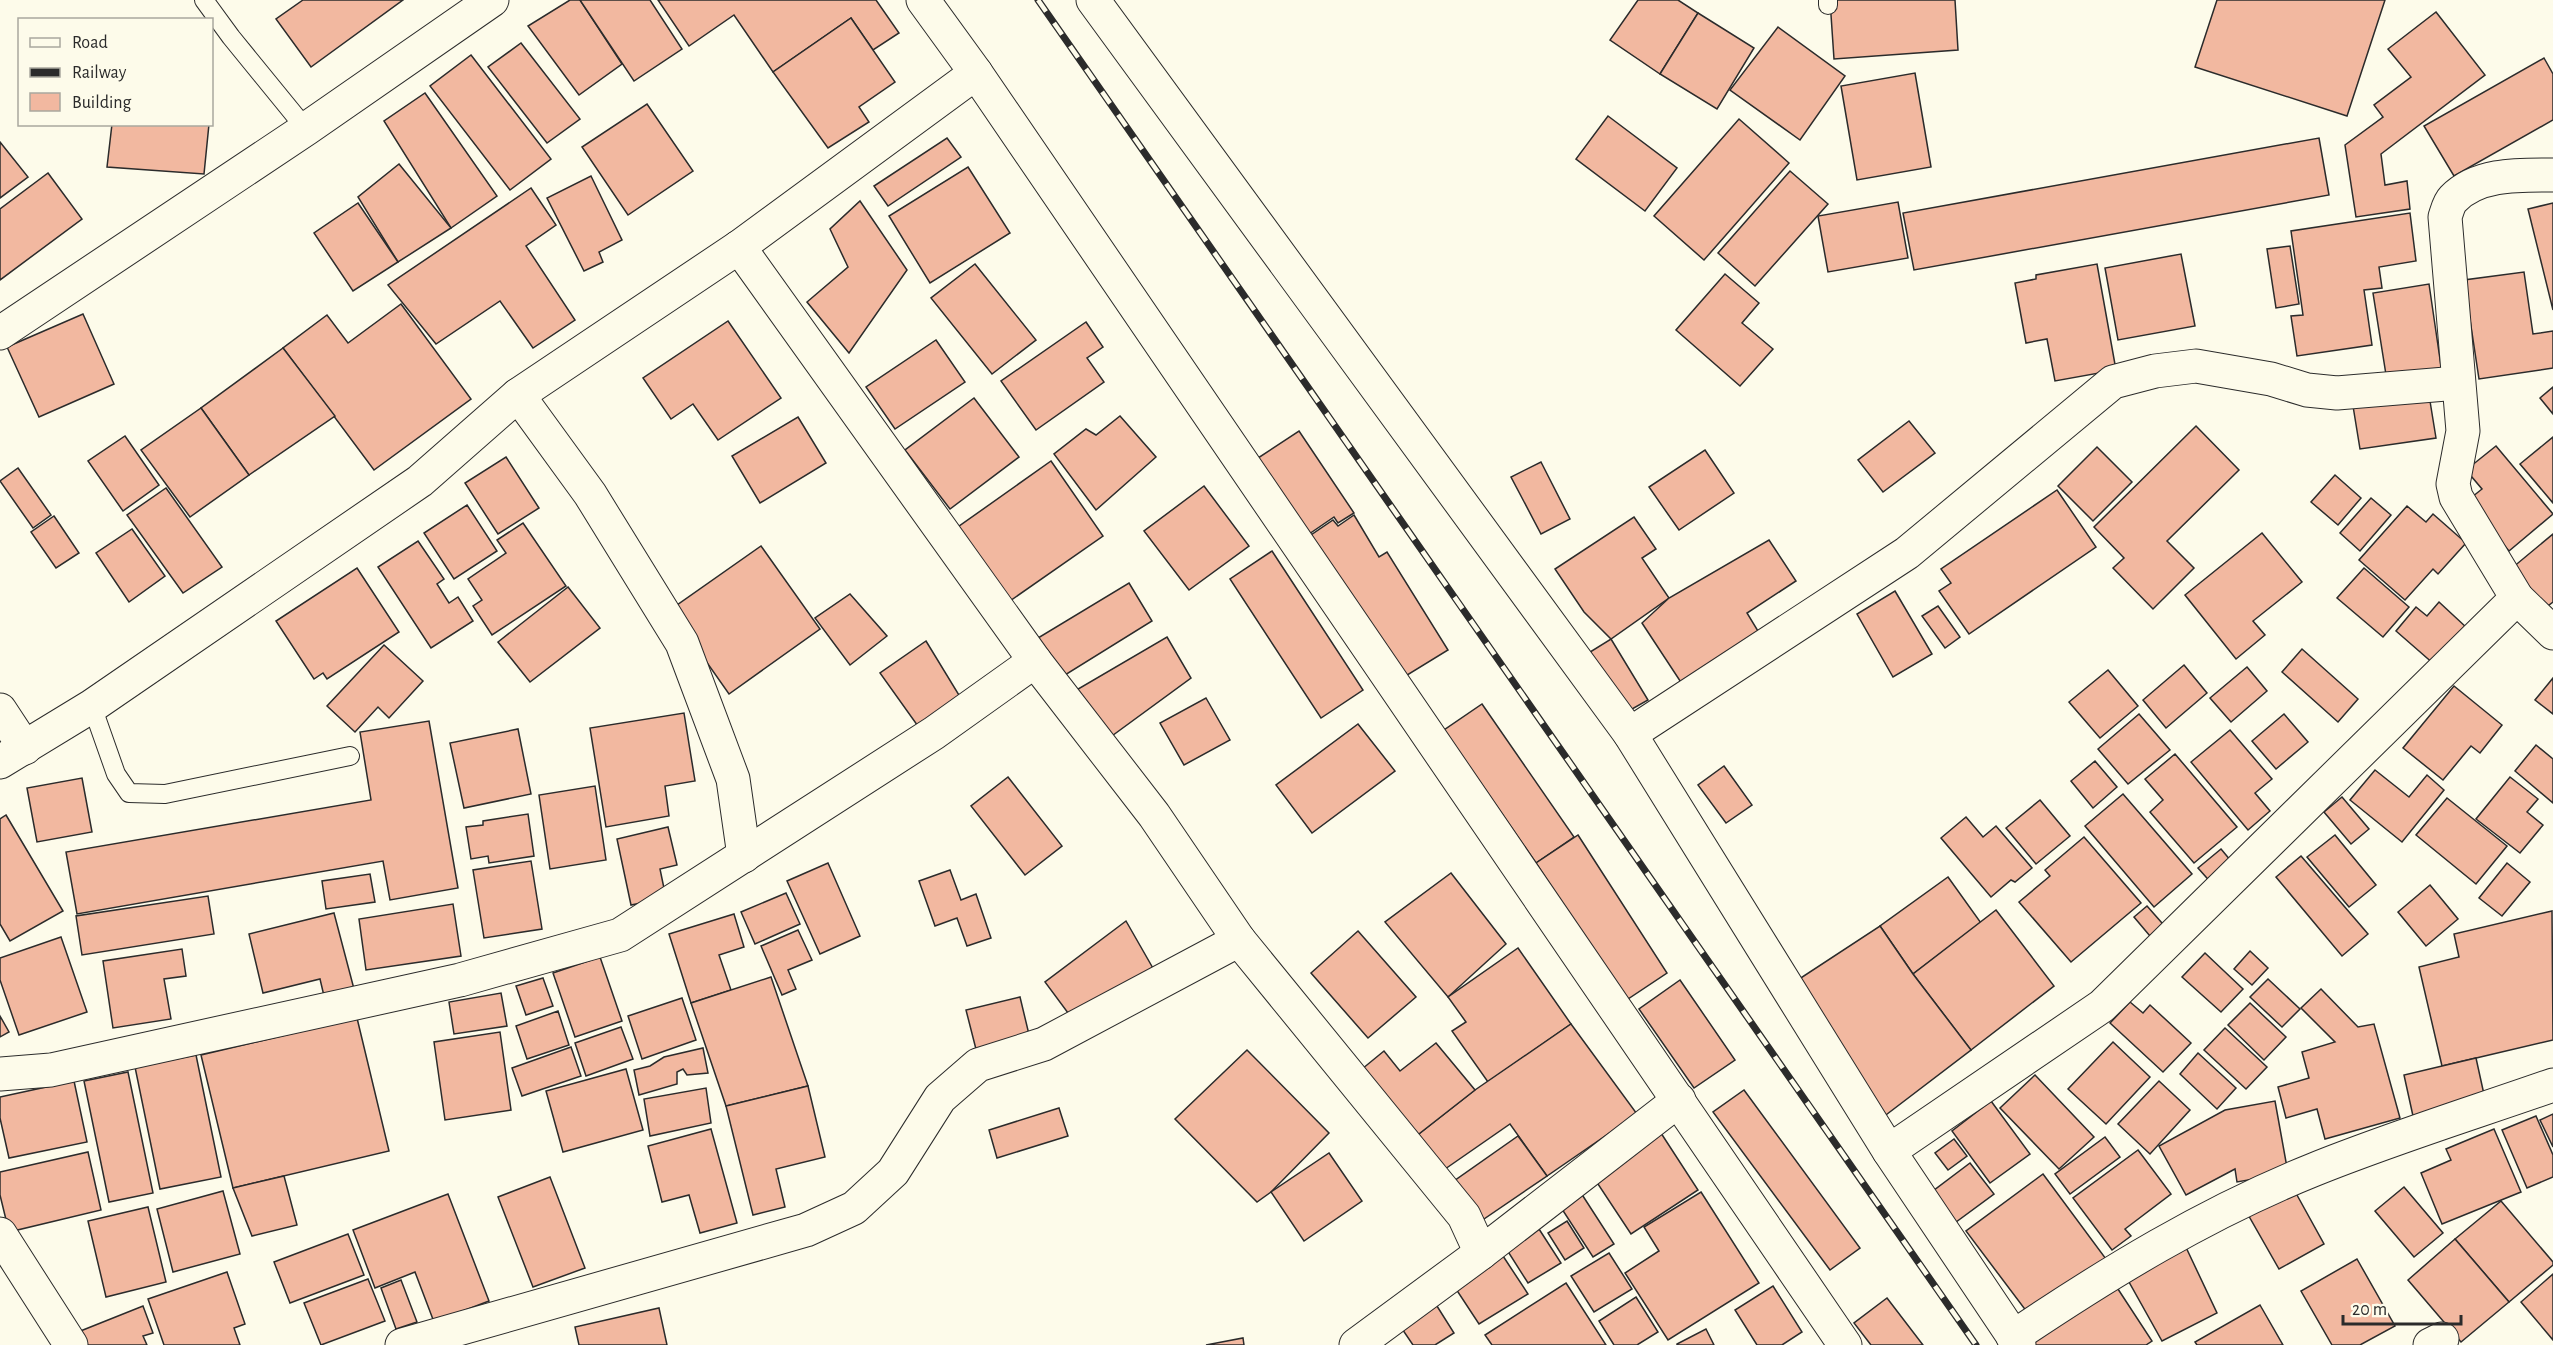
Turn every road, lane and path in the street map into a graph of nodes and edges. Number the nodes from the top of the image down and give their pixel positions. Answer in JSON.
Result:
{"nodes":[{"id":1,"x":204,"y":0,"type":"edge"},
{"id":2,"x":492,"y":0,"type":"edge"},
{"id":3,"x":922,"y":0,"type":"edge"},
{"id":4,"x":1093,"y":0,"type":"edge"},
{"id":5,"x":976,"y":74,"type":"junction"},
{"id":6,"x":306,"y":129,"type":"junction"},
{"id":7,"x":2553,"y":175,"type":"edge"},
{"id":8,"x":739,"y":247,"type":"junction"},
{"id":9,"x":0,"y":333,"type":"edge"},
{"id":10,"x":2458,"y":383,"type":"junction"},
{"id":11,"x":518,"y":395,"type":"junction"},
{"id":12,"x":2517,"y":598,"type":"junction"},
{"id":13,"x":2553,"y":633,"type":"edge"},
{"id":14,"x":1035,"y":661,"type":"junction"},
{"id":15,"x":92,"y":706,"type":"junction"},
{"id":16,"x":0,"y":710,"type":"edge"},
{"id":17,"x":1630,"y":734,"type":"junction"},
{"id":18,"x":12,"y":755,"type":"edge"},
{"id":19,"x":350,"y":756,"type":"dead end"},
{"id":20,"x":744,"y":856,"type":"junction"},
{"id":21,"x":1239,"y":940,"type":"junction"},
{"id":22,"x":0,"y":1074,"type":"edge"},
{"id":23,"x":2553,"y":1085,"type":"edge"},
{"id":24,"x":1679,"y":1100,"type":"junction"},
{"id":25,"x":1889,"y":1151,"type":"junction"},
{"id":26,"x":0,"y":1234,"type":"edge"},
{"id":27,"x":1481,"y":1253,"type":"junction"},
{"id":28,"x":2016,"y":1341,"type":"edge"},
{"id":29,"x":71,"y":1345,"type":"edge"},
{"id":30,"x":402,"y":1345,"type":"edge"},
{"id":31,"x":1356,"y":1345,"type":"edge"},
{"id":32,"x":1845,"y":1345,"type":"edge"}],
"edges":[{"from":1,"to":6,"type":"lane"},
{"from":2,"to":6,"type":"street"},
{"from":3,"to":5,"type":"street"},
{"from":4,"to":17,"type":"street"},
{"from":5,"to":8,"type":"street"},
{"from":5,"to":24,"type":"street"},
{"from":6,"to":9,"type":"street"},
{"from":7,"to":10,"type":"street"},
{"from":8,"to":11,"type":"street"},
{"from":8,"to":14,"type":"street"},
{"from":10,"to":12,"type":"street"},
{"from":10,"to":17,"type":"street"},
{"from":11,"to":15,"type":"street"},
{"from":11,"to":20,"type":"street"},
{"from":12,"to":13,"type":"street"},
{"from":12,"to":25,"type":"street"},
{"from":14,"to":20,"type":"street"},
{"from":14,"to":21,"type":"street"},
{"from":15,"to":18,"type":"street"},
{"from":15,"to":19,"type":"lane"},
{"from":16,"to":18,"type":"street"},
{"from":17,"to":25,"type":"street"},
{"from":20,"to":22,"type":"street"},
{"from":21,"to":27,"type":"street"},
{"from":21,"to":30,"type":"street"},
{"from":23,"to":28,"type":"street"},
{"from":24,"to":27,"type":"street"},
{"from":24,"to":32,"type":"street"},
{"from":25,"to":28,"type":"street"},
{"from":26,"to":29,"type":"street"},
{"from":27,"to":31,"type":"street"}]}
